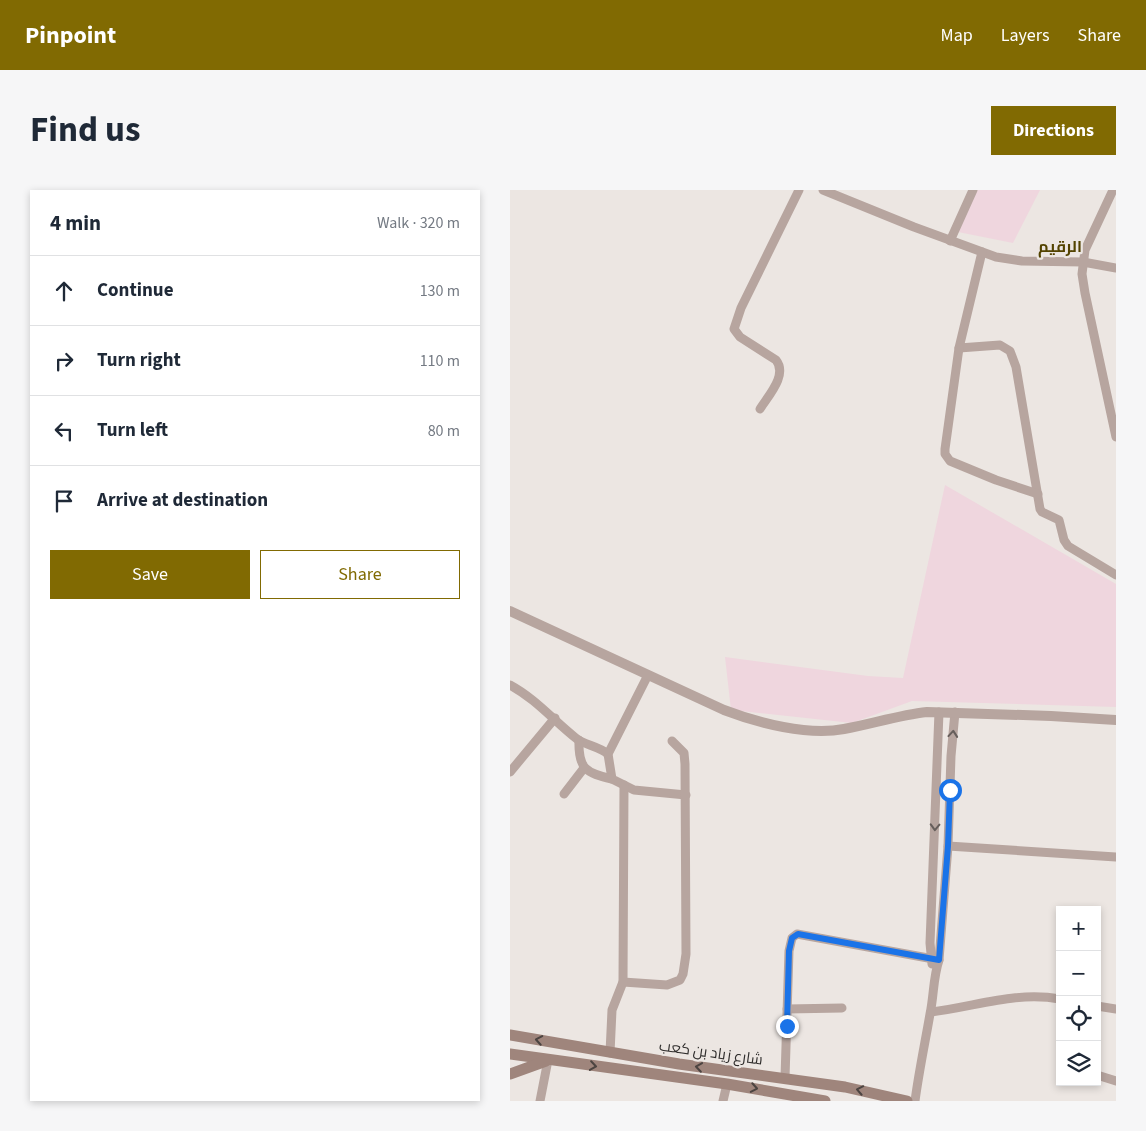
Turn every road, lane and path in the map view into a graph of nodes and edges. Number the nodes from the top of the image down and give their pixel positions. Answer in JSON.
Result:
{"nodes":[{"id":1,"x":799,"y":190,"type":"edge"},
{"id":2,"x":823,"y":190,"type":"edge"},
{"id":3,"x":973,"y":190,"type":"edge"},
{"id":4,"x":1113,"y":190,"type":"edge"},
{"id":5,"x":844,"y":194,"type":"edge"},
{"id":6,"x":950,"y":240,"type":"junction"},
{"id":7,"x":982,"y":252,"type":"junction"},
{"id":8,"x":1083,"y":262,"type":"junction"},
{"id":9,"x":1116,"y":268,"type":"edge"},
{"id":10,"x":959,"y":348,"type":"junction"},
{"id":11,"x":760,"y":409,"type":"dead end"},
{"id":12,"x":1116,"y":437,"type":"edge"},
{"id":13,"x":1038,"y":494,"type":"junction"},
{"id":14,"x":1116,"y":575,"type":"edge"},
{"id":15,"x":510,"y":611,"type":"edge"},
{"id":16,"x":648,"y":675,"type":"junction"},
{"id":17,"x":510,"y":685,"type":"edge"},
{"id":18,"x":939,"y":712,"type":"junction"},
{"id":19,"x":955,"y":712,"type":"junction"},
{"id":20,"x":555,"y":718,"type":"junction"},
{"id":21,"x":1116,"y":720,"type":"edge"},
{"id":22,"x":579,"y":740,"type":"junction"},
{"id":23,"x":672,"y":741,"type":"dead end"},
{"id":24,"x":608,"y":754,"type":"junction"},
{"id":25,"x":584,"y":768,"type":"junction"},
{"id":26,"x":510,"y":772,"type":"edge"},
{"id":27,"x":612,"y":779,"type":"junction"},
{"id":28,"x":624,"y":785,"type":"junction"},
{"id":29,"x":564,"y":794,"type":"dead end"},
{"id":30,"x":686,"y":794,"type":"junction"},
{"id":31,"x":948,"y":846,"type":"junction"},
{"id":32,"x":1116,"y":857,"type":"edge"},
{"id":33,"x":935,"y":960,"type":"junction"},
{"id":34,"x":623,"y":982,"type":"junction"},
{"id":35,"x":1056,"y":998,"type":"edge"},
{"id":36,"x":1101,"y":1007,"type":"edge"},
{"id":37,"x":842,"y":1008,"type":"dead end"},
{"id":38,"x":787,"y":1009,"type":"junction"},
{"id":39,"x":1116,"y":1009,"type":"edge"},
{"id":40,"x":931,"y":1012,"type":"junction"},
{"id":41,"x":510,"y":1035,"type":"edge"},
{"id":42,"x":610,"y":1053,"type":"junction"},
{"id":43,"x":510,"y":1054,"type":"edge"},
{"id":44,"x":548,"y":1060,"type":"junction"},
{"id":45,"x":510,"y":1074,"type":"edge"},
{"id":46,"x":1101,"y":1076,"type":"edge"},
{"id":47,"x":785,"y":1078,"type":"junction"},
{"id":48,"x":1116,"y":1081,"type":"edge"},
{"id":49,"x":727,"y":1084,"type":"junction"},
{"id":50,"x":540,"y":1101,"type":"edge"},
{"id":51,"x":723,"y":1101,"type":"edge"},
{"id":52,"x":825,"y":1101,"type":"edge"},
{"id":53,"x":907,"y":1101,"type":"edge"},
{"id":54,"x":915,"y":1101,"type":"edge"}],
"edges":[{"from":1,"to":11,"type":"street"},
{"from":2,"to":5,"type":"street"},
{"from":3,"to":6,"type":"street"},
{"from":4,"to":8,"type":"street"},
{"from":5,"to":6,"type":"street"},
{"from":6,"to":7,"type":"street"},
{"from":7,"to":8,"type":"street"},
{"from":7,"to":10,"type":"street"},
{"from":8,"to":9,"type":"street"},
{"from":8,"to":12,"type":"street"},
{"from":10,"to":13,"type":"street"},
{"from":10,"to":13,"type":"street"},
{"from":13,"to":14,"type":"street"},
{"from":15,"to":16,"type":"street"},
{"from":16,"to":18,"type":"street"},
{"from":16,"to":24,"type":"street"},
{"from":17,"to":20,"type":"street"},
{"from":18,"to":19,"type":"street"},
{"from":18,"to":33,"type":"street","one_way":true},
{"from":19,"to":21,"type":"street"},
{"from":31,"to":19,"type":"street","one_way":true},
{"from":20,"to":22,"type":"street"},
{"from":20,"to":26,"type":"street"},
{"from":22,"to":24,"type":"street"},
{"from":22,"to":25,"type":"street"},
{"from":23,"to":30,"type":"street"},
{"from":24,"to":27,"type":"street"},
{"from":25,"to":27,"type":"street"},
{"from":25,"to":29,"type":"street"},
{"from":27,"to":28,"type":"street"},
{"from":28,"to":30,"type":"street"},
{"from":28,"to":34,"type":"street"},
{"from":30,"to":34,"type":"street"},
{"from":31,"to":32,"type":"street"},
{"from":31,"to":33,"type":"street"},
{"from":33,"to":38,"type":"street"},
{"from":33,"to":40,"type":"street"},
{"from":34,"to":42,"type":"street"},
{"from":35,"to":40,"type":"street"},
{"from":36,"to":39,"type":"street"},
{"from":37,"to":38,"type":"street"},
{"from":38,"to":47,"type":"street"},
{"from":40,"to":54,"type":"street"},
{"from":42,"to":41,"type":"main road","name":"شارع زياد بن كعب","one_way":true},
{"from":47,"to":42,"type":"main road","name":"شارع زياد بن كعب","one_way":true},
{"from":43,"to":44,"type":"main road","name":"شارع زياد بن كعب"},
{"from":44,"to":45,"type":"main road"},
{"from":44,"to":49,"type":"main road","name":"شارع زياد بن كعب","one_way":true},
{"from":44,"to":50,"type":"street"},
{"from":46,"to":48,"type":"street"},
{"from":53,"to":47,"type":"main road","name":"شارع زياد بن كعب","one_way":true},
{"from":49,"to":51,"type":"street"},
{"from":49,"to":52,"type":"main road","name":"شارع زياد بن كعب","one_way":true}]}
